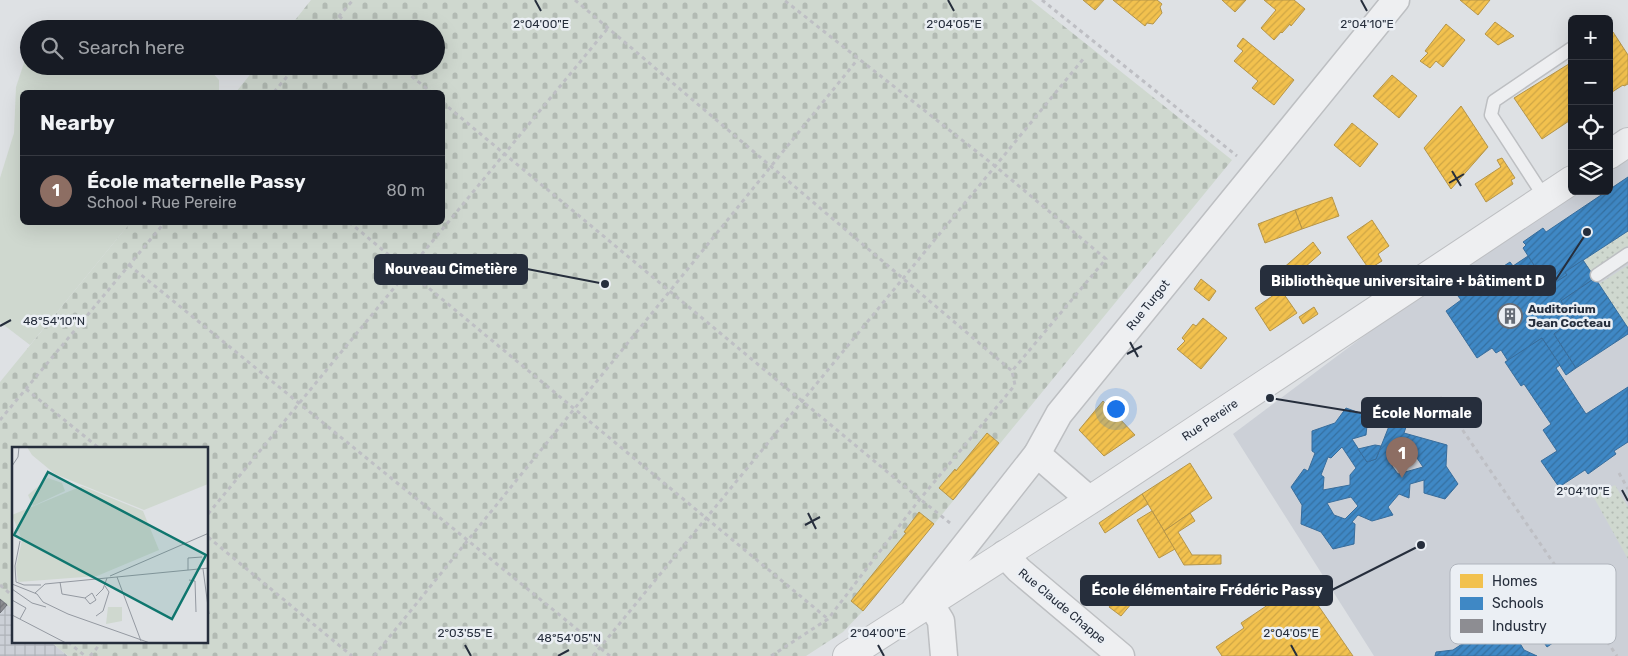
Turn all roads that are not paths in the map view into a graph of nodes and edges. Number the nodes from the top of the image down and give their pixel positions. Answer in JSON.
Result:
{"nodes":[{"id":1,"x":1396,"y":0,"type":"edge"},
{"id":2,"x":1568,"y":51,"type":"edge"},
{"id":3,"x":1628,"y":142,"type":"edge"},
{"id":4,"x":1613,"y":152,"type":"edge"},
{"id":5,"x":1568,"y":183,"type":"edge"},
{"id":6,"x":1545,"y":198,"type":"junction"},
{"id":7,"x":1628,"y":254,"type":"edge"},
{"id":8,"x":1597,"y":275,"type":"dead end"},
{"id":9,"x":1037,"y":454,"type":"junction"},
{"id":10,"x":1090,"y":500,"type":"junction"},
{"id":11,"x":1004,"y":554,"type":"junction"},
{"id":12,"x":919,"y":610,"type":"junction"},
{"id":13,"x":847,"y":656,"type":"edge"},
{"id":14,"x":944,"y":656,"type":"edge"},
{"id":15,"x":1121,"y":656,"type":"edge"}],
"edges":[{"from":1,"to":9,"type":"street","name":"Rue Turgot"},
{"from":2,"to":6,"type":"lane"},
{"from":3,"to":4,"type":"street"},
{"from":5,"to":6,"type":"street","name":"Rue Pereire"},
{"from":6,"to":10,"type":"street","name":"Rue Pereire"},
{"from":7,"to":8,"type":"lane"},
{"from":9,"to":10,"type":"street"},
{"from":9,"to":12,"type":"street","name":"Rue Turgot"},
{"from":10,"to":11,"type":"street","name":"Rue Pereire"},
{"from":11,"to":12,"type":"street","name":"Rue Pereire"},
{"from":11,"to":15,"type":"street","name":"Rue Claude Chappe"},
{"from":12,"to":13,"type":"street","name":"Rue Pereire"},
{"from":12,"to":14,"type":"street"}]}
